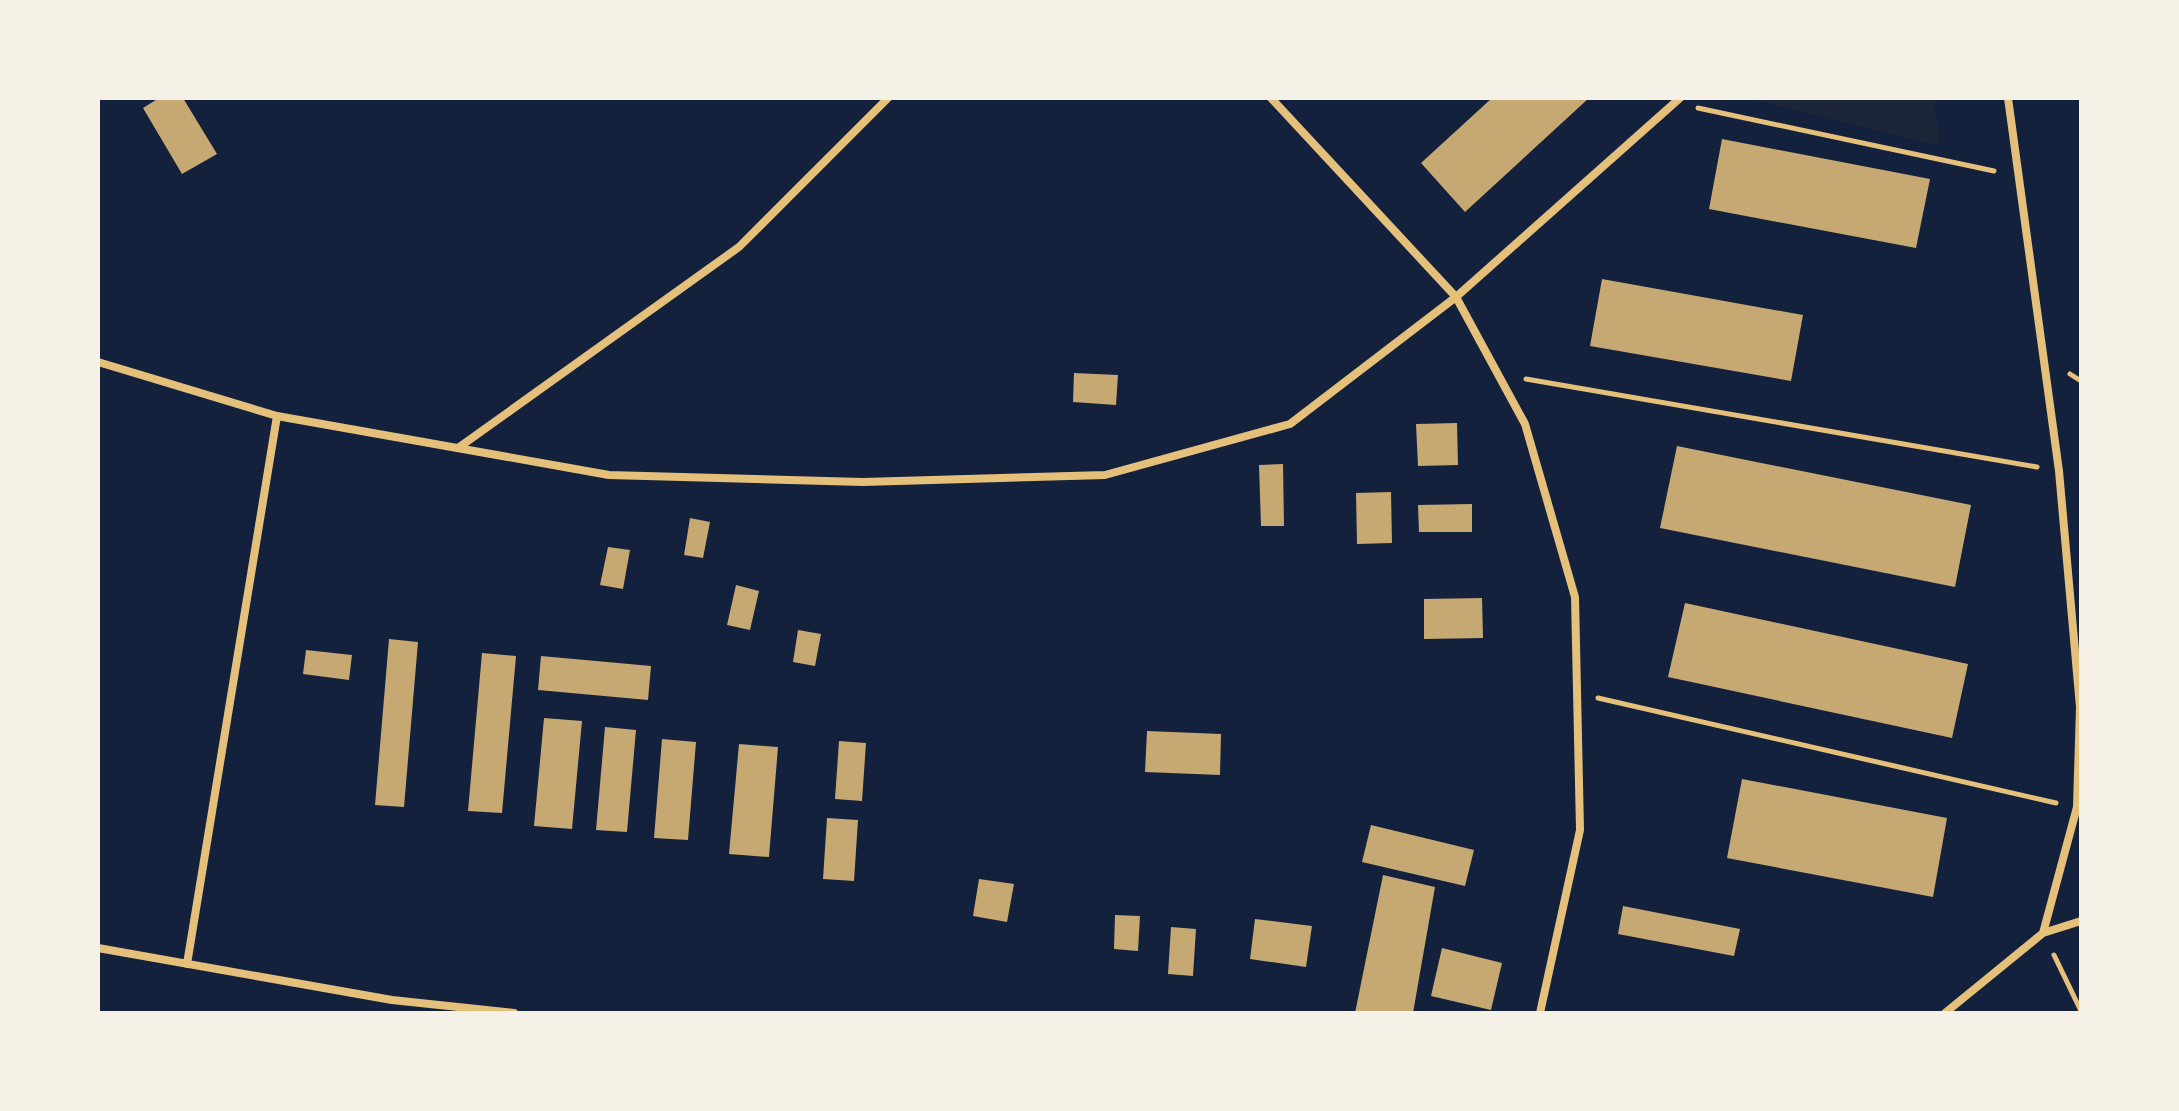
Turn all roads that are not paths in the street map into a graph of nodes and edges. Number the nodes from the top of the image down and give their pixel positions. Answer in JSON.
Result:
{"nodes":[{"id":1,"x":888,"y":98,"type":"edge"},
{"id":2,"x":1271,"y":98,"type":"edge"},
{"id":3,"x":2008,"y":98,"type":"edge"},
{"id":4,"x":1677,"y":101,"type":"edge"},
{"id":5,"x":1456,"y":297,"type":"junction"},
{"id":6,"x":98,"y":362,"type":"edge"},
{"id":7,"x":277,"y":416,"type":"junction"},
{"id":8,"x":458,"y":448,"type":"junction"},
{"id":9,"x":2081,"y":921,"type":"edge"},
{"id":10,"x":2043,"y":933,"type":"junction"},
{"id":11,"x":98,"y":948,"type":"edge"},
{"id":12,"x":187,"y":964,"type":"junction"},
{"id":13,"x":514,"y":1013,"type":"edge"},
{"id":14,"x":1540,"y":1013,"type":"edge"},
{"id":15,"x":1945,"y":1013,"type":"edge"}],
"edges":[{"from":1,"to":8,"type":"street"},
{"from":2,"to":5,"type":"street"},
{"from":3,"to":10,"type":"street"},
{"from":4,"to":5,"type":"street"},
{"from":5,"to":8,"type":"street"},
{"from":5,"to":14,"type":"street"},
{"from":6,"to":7,"type":"street"},
{"from":7,"to":8,"type":"street"},
{"from":7,"to":12,"type":"street"},
{"from":9,"to":10,"type":"street"},
{"from":10,"to":15,"type":"street"},
{"from":11,"to":12,"type":"street"},
{"from":12,"to":13,"type":"street"}]}
